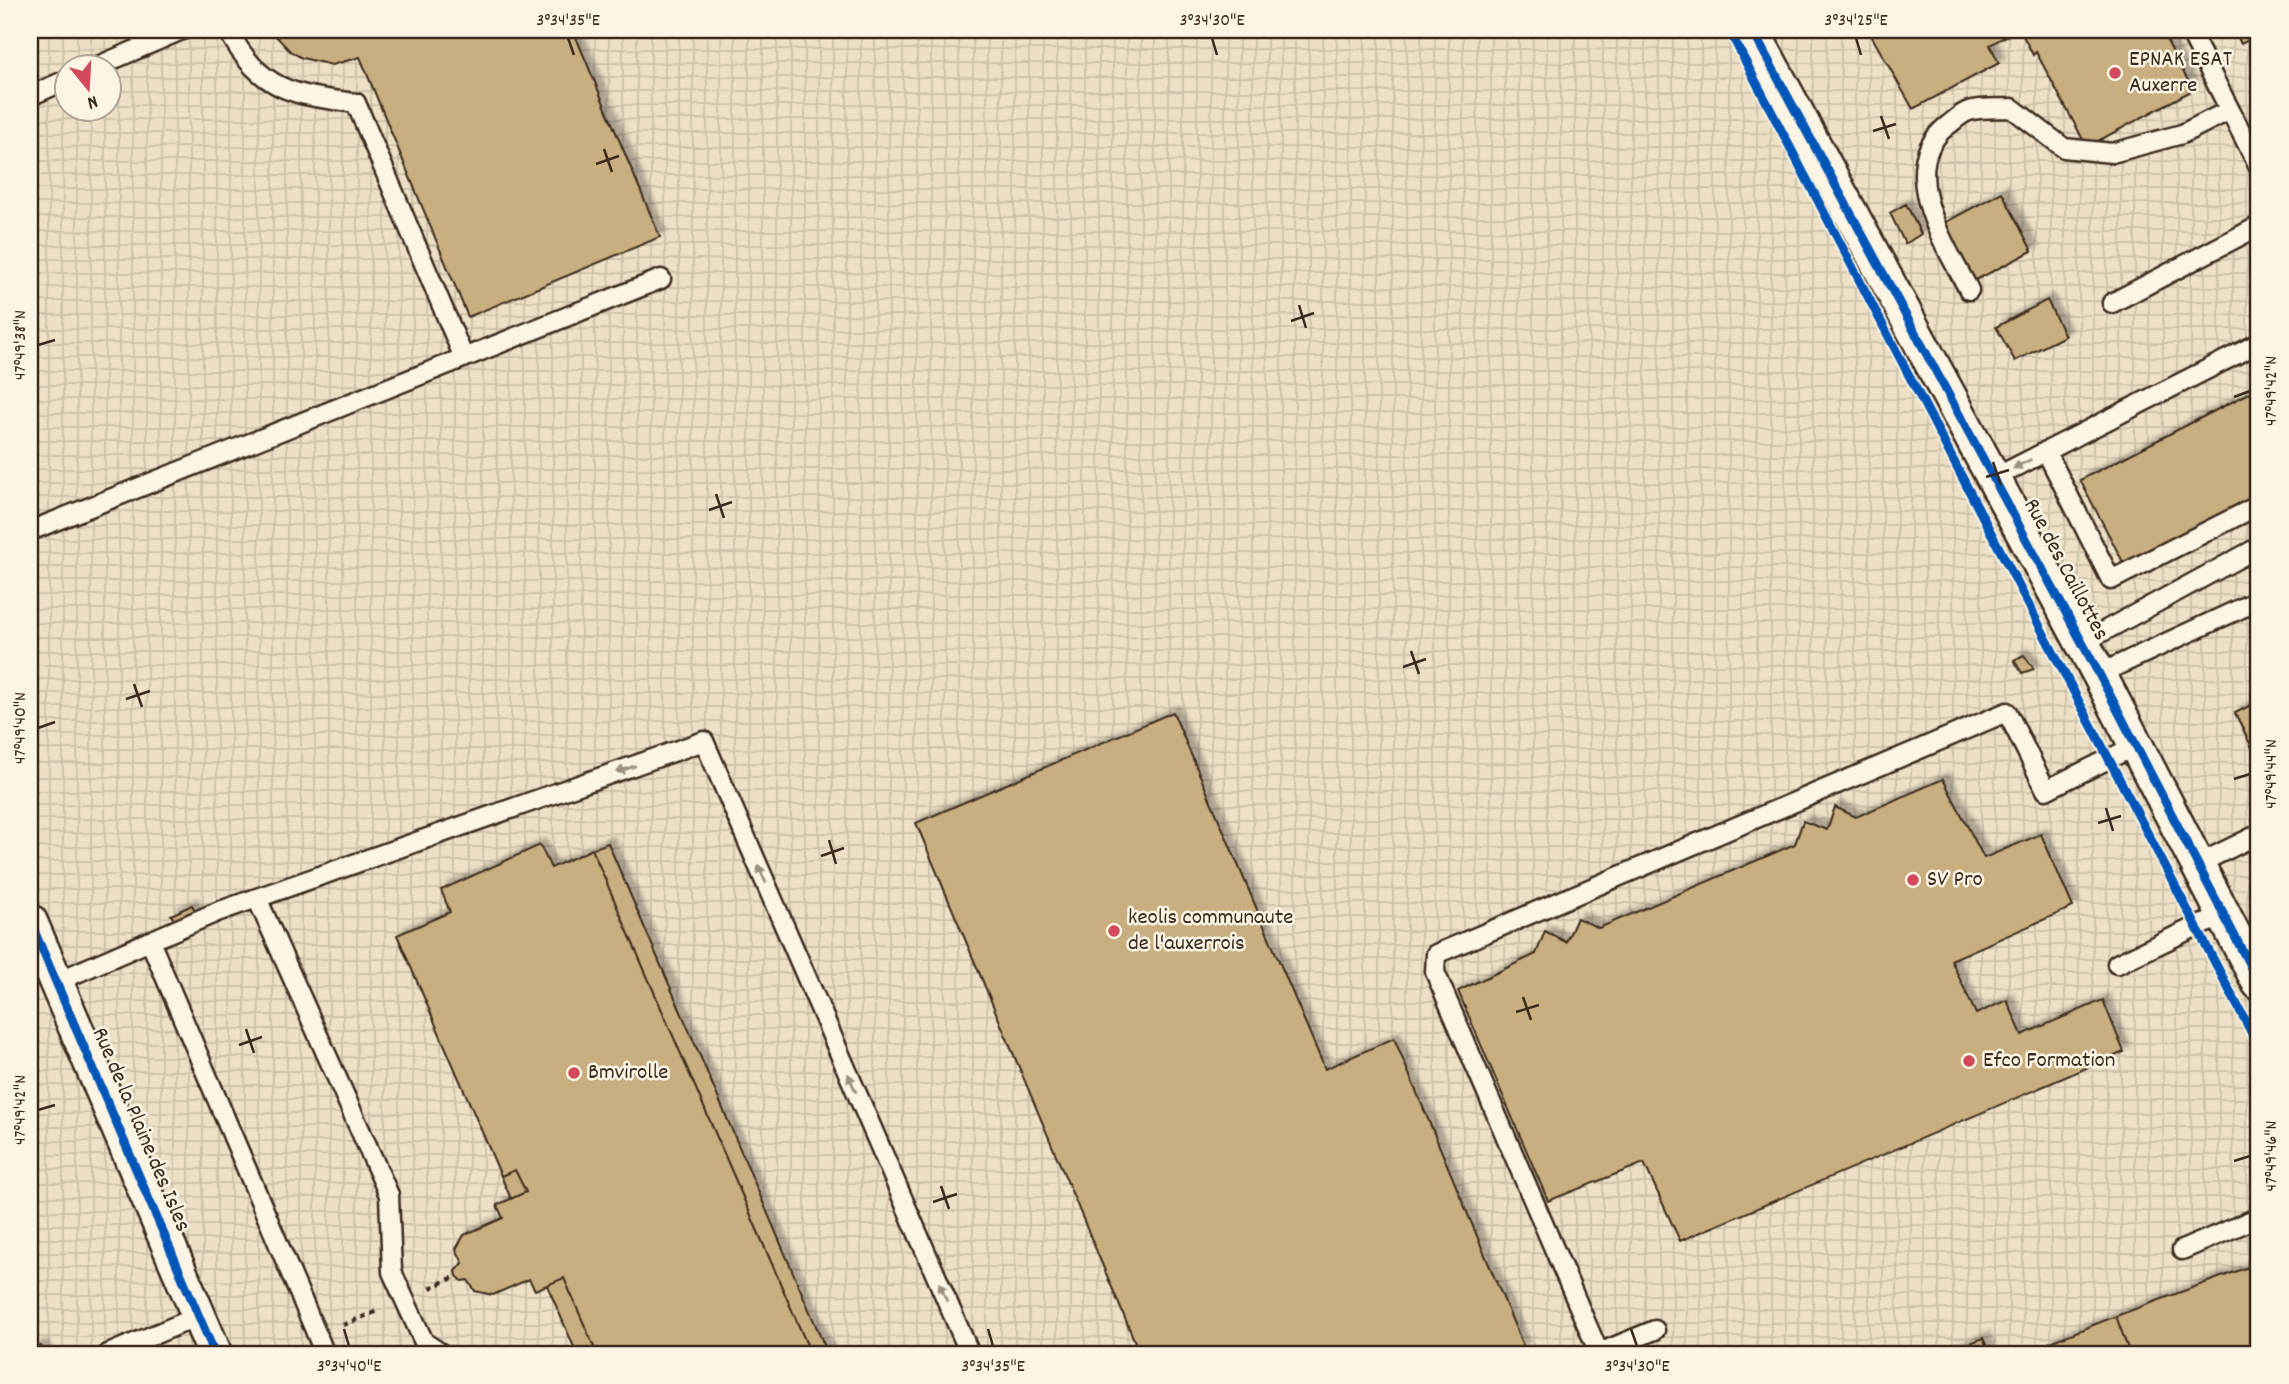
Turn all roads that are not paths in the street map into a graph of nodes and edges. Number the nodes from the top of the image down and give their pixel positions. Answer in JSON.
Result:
{"nodes":[{"id":1,"x":182,"y":30,"type":"edge"},
{"id":2,"x":228,"y":30,"type":"edge"},
{"id":3,"x":1752,"y":30,"type":"edge"},
{"id":4,"x":2189,"y":30,"type":"edge"},
{"id":5,"x":122,"y":56,"type":"edge"},
{"id":6,"x":52,"y":86,"type":"edge"},
{"id":7,"x":30,"y":96,"type":"edge"},
{"id":8,"x":2230,"y":110,"type":"junction"},
{"id":9,"x":2259,"y":167,"type":"edge"},
{"id":10,"x":2259,"y":226,"type":"edge"},
{"id":11,"x":661,"y":279,"type":"dead end"},
{"id":12,"x":1969,"y":290,"type":"dead end"},
{"id":13,"x":2112,"y":303,"type":"dead end"},
{"id":14,"x":2259,"y":343,"type":"edge"},
{"id":15,"x":464,"y":358,"type":"junction"},
{"id":16,"x":2046,"y":451,"type":"junction"},
{"id":17,"x":1994,"y":478,"type":"junction"},
{"id":18,"x":2259,"y":505,"type":"edge"},
{"id":19,"x":30,"y":531,"type":"edge"},
{"id":20,"x":2259,"y":547,"type":"edge"},
{"id":21,"x":2259,"y":600,"type":"edge"},
{"id":22,"x":2082,"y":642,"type":"junction"},
{"id":23,"x":2099,"y":674,"type":"junction"},
{"id":24,"x":2137,"y":745,"type":"junction"},
{"id":25,"x":2259,"y":834,"type":"edge"},
{"id":26,"x":2198,"y":864,"type":"junction"},
{"id":27,"x":257,"y":898,"type":"junction"},
{"id":28,"x":2225,"y":917,"type":"junction"},
{"id":29,"x":30,"y":921,"type":"edge"},
{"id":30,"x":150,"y":941,"type":"junction"},
{"id":31,"x":2118,"y":964,"type":"dead end"},
{"id":32,"x":56,"y":982,"type":"junction"},
{"id":33,"x":2259,"y":983,"type":"edge"},
{"id":34,"x":2259,"y":1217,"type":"edge"},
{"id":35,"x":2182,"y":1250,"type":"dead end"},
{"id":36,"x":198,"y":1316,"type":"junction"},
{"id":37,"x":1655,"y":1330,"type":"dead end"},
{"id":38,"x":108,"y":1354,"type":"edge"},
{"id":39,"x":215,"y":1354,"type":"edge"},
{"id":40,"x":326,"y":1354,"type":"edge"},
{"id":41,"x":442,"y":1354,"type":"edge"},
{"id":42,"x":970,"y":1354,"type":"edge"}],
"edges":[{"from":1,"to":5,"type":"lane"},
{"from":2,"to":15,"type":"lane"},
{"from":3,"to":17,"type":"street","name":"Rue des Caillottes"},
{"from":4,"to":8,"type":"lane"},
{"from":6,"to":7,"type":"lane"},
{"from":8,"to":9,"type":"lane"},
{"from":8,"to":12,"type":"lane"},
{"from":10,"to":13,"type":"lane"},
{"from":11,"to":15,"type":"lane"},
{"from":14,"to":16,"type":"lane"},
{"from":15,"to":19,"type":"lane"},
{"from":16,"to":17,"type":"lane","one_way":true},
{"from":16,"to":18,"type":"lane"},
{"from":17,"to":22,"type":"street","name":"Rue des Caillottes"},
{"from":20,"to":22,"type":"lane"},
{"from":21,"to":23,"type":"lane"},
{"from":22,"to":23,"type":"street","name":"Rue des Caillottes"},
{"from":23,"to":24,"type":"street","name":"Rue des Caillottes"},
{"from":24,"to":26,"type":"street","name":"Rue des Caillottes"},
{"from":24,"to":37,"type":"lane"},
{"from":25,"to":26,"type":"lane"},
{"from":26,"to":28,"type":"street","name":"Rue des Caillottes"},
{"from":27,"to":30,"type":"lane"},
{"from":27,"to":41,"type":"lane"},
{"from":42,"to":27,"type":"lane","one_way":true},
{"from":28,"to":31,"type":"lane"},
{"from":28,"to":33,"type":"street","name":"Rue des Caillottes"},
{"from":29,"to":32,"type":"street","name":"Rue de la Plaine des Isles"},
{"from":30,"to":32,"type":"lane"},
{"from":30,"to":40,"type":"lane"},
{"from":32,"to":36,"type":"street","name":"Rue de la Plaine des Isles"},
{"from":34,"to":35,"type":"lane"},
{"from":36,"to":38,"type":"lane"},
{"from":36,"to":39,"type":"street","name":"Rue de la Plaine des Isles"}]}
